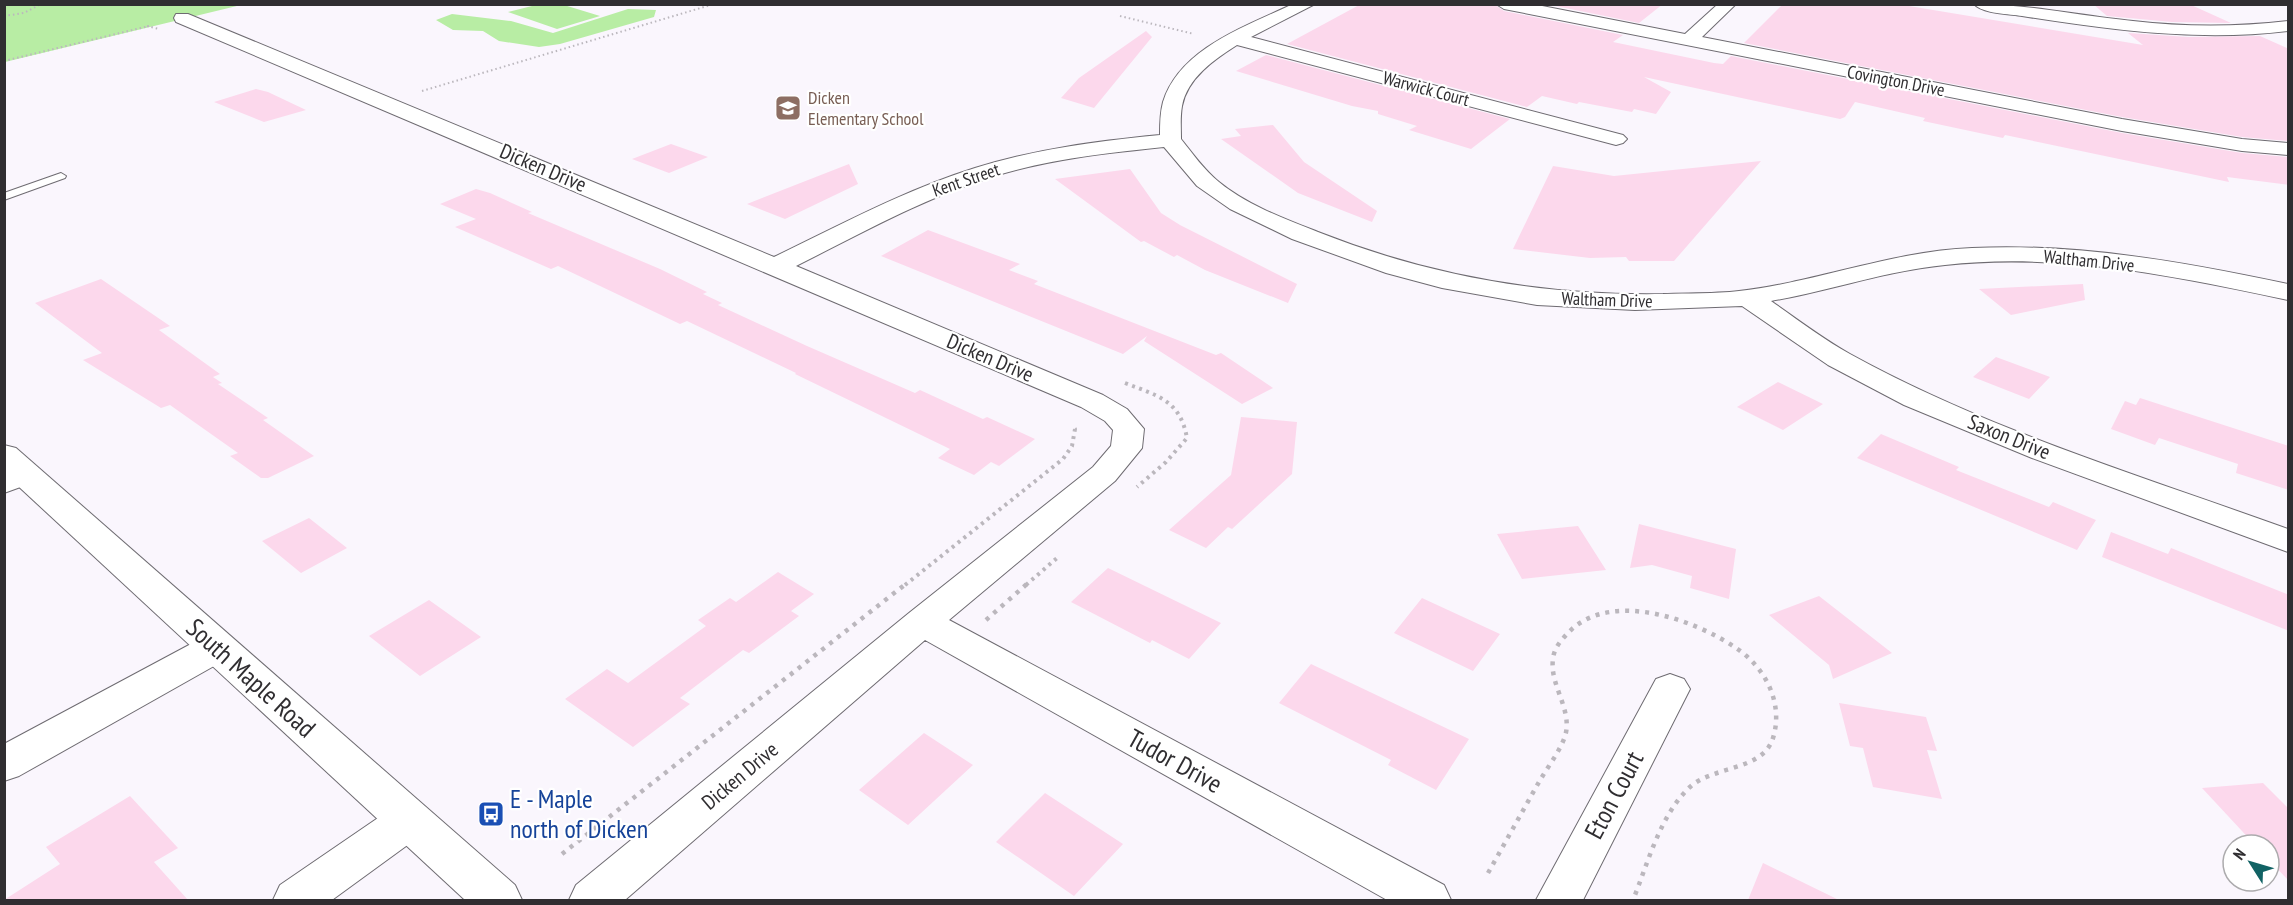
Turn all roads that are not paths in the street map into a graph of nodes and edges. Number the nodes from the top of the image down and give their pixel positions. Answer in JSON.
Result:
{"nodes":[{"id":1,"x":1307,"y":4,"type":"edge"},
{"id":2,"x":1504,"y":4,"type":"edge"},
{"id":3,"x":1728,"y":4,"type":"edge"},
{"id":4,"x":1982,"y":4,"type":"edge"},
{"id":5,"x":175,"y":24,"type":"road end"},
{"id":6,"x":2289,"y":26,"type":"edge"},
{"id":7,"x":1689,"y":40,"type":"junction"},
{"id":8,"x":1233,"y":41,"type":"junction"},
{"id":9,"x":1616,"y":139,"type":"dead end"},
{"id":10,"x":1170,"y":140,"type":"junction"},
{"id":11,"x":2289,"y":149,"type":"edge"},
{"id":12,"x":61,"y":176,"type":"dead end"},
{"id":13,"x":4,"y":197,"type":"edge"},
{"id":14,"x":775,"y":266,"type":"junction"},
{"id":15,"x":2289,"y":292,"type":"edge"},
{"id":16,"x":1748,"y":298,"type":"junction"},
{"id":17,"x":12,"y":470,"type":"edge"},
{"id":18,"x":2289,"y":541,"type":"edge"},
{"id":19,"x":922,"y":622,"type":"junction"},
{"id":20,"x":217,"y":647,"type":"junction"},
{"id":21,"x":1670,"y":689,"type":"dead end"},
{"id":22,"x":4,"y":764,"type":"edge"},
{"id":23,"x":409,"y":820,"type":"junction"},
{"id":24,"x":296,"y":900,"type":"edge"},
{"id":25,"x":498,"y":900,"type":"edge"},
{"id":26,"x":592,"y":900,"type":"edge"},
{"id":27,"x":1428,"y":900,"type":"edge"},
{"id":28,"x":1559,"y":900,"type":"edge"}],
"edges":[{"from":1,"to":8,"type":"street"},
{"from":2,"to":7,"type":"street","name":"Covington Drive"},
{"from":3,"to":7,"type":"street"},
{"from":4,"to":6,"type":"street"},
{"from":5,"to":14,"type":"street","name":"Dicken Drive"},
{"from":7,"to":11,"type":"street","name":"Covington Drive"},
{"from":8,"to":9,"type":"street","name":"Warwick Court"},
{"from":8,"to":10,"type":"street"},
{"from":10,"to":14,"type":"street","name":"Kent Street"},
{"from":10,"to":16,"type":"street","name":"Waltham Drive"},
{"from":12,"to":13,"type":"lane"},
{"from":14,"to":19,"type":"street","name":"Dicken Drive"},
{"from":15,"to":16,"type":"street","name":"Waltham Drive"},
{"from":16,"to":18,"type":"street","name":"Saxon Drive"},
{"from":17,"to":20,"type":"street","name":"South Maple Road"},
{"from":19,"to":26,"type":"street","name":"Dicken Drive"},
{"from":19,"to":27,"type":"street","name":"Tudor Drive"},
{"from":20,"to":22,"type":"street"},
{"from":20,"to":23,"type":"street","name":"South Maple Road"},
{"from":21,"to":28,"type":"street","name":"Eton Court"},
{"from":23,"to":24,"type":"street"},
{"from":23,"to":25,"type":"street","name":"South Maple Road"}]}
